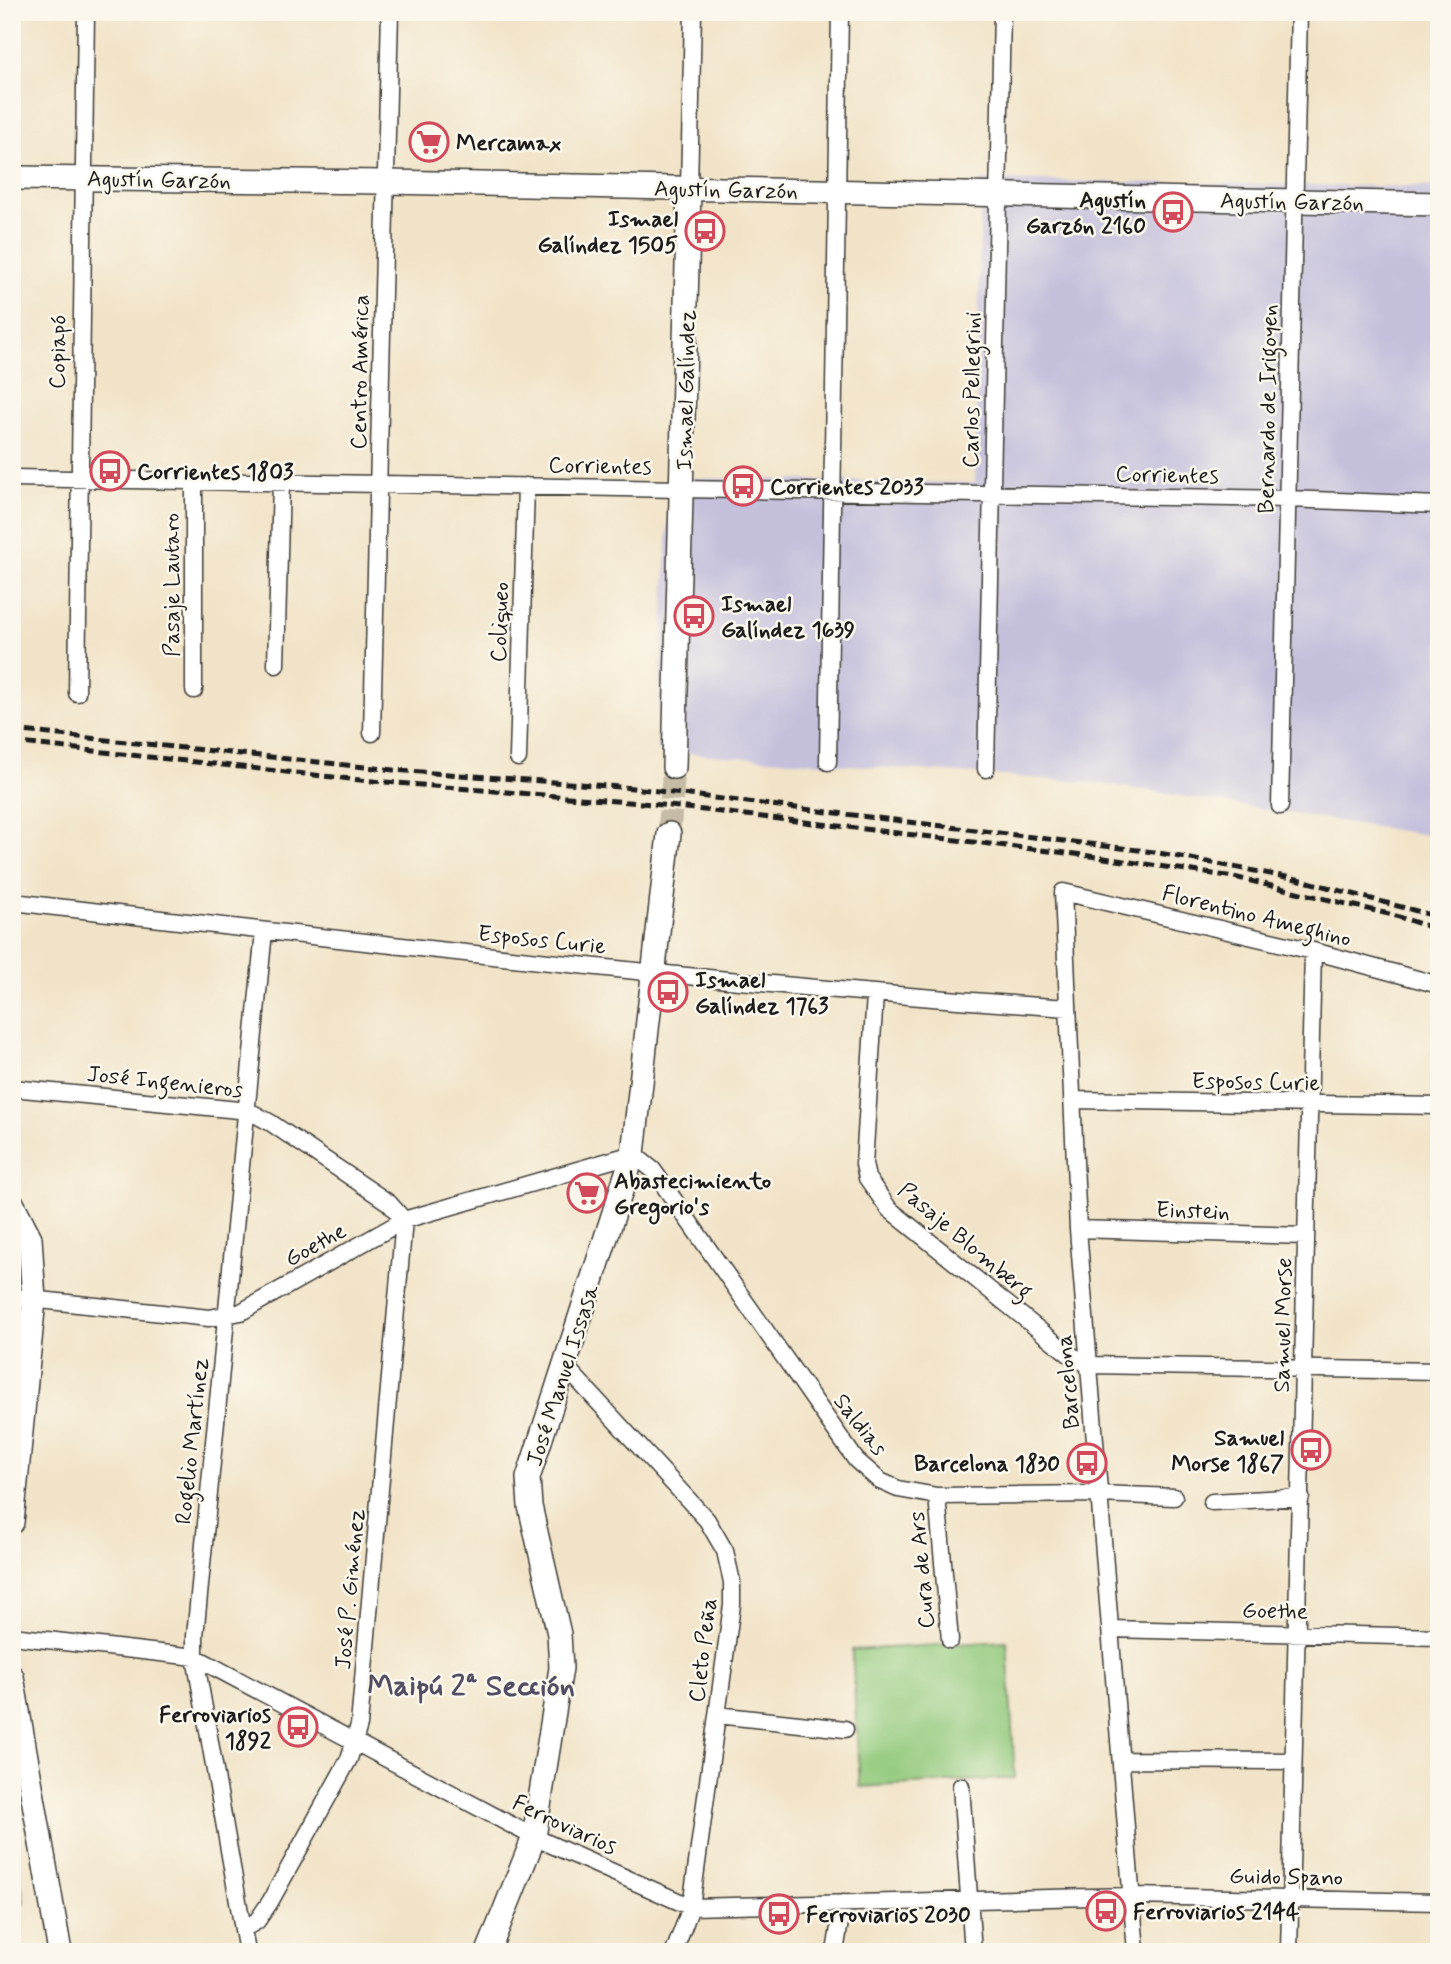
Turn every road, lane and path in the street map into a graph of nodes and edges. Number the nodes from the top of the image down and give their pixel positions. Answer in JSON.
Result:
{"nodes":[{"id":1,"x":86,"y":12,"type":"edge"},
{"id":2,"x":390,"y":12,"type":"edge"},
{"id":3,"x":693,"y":12,"type":"edge"},
{"id":4,"x":840,"y":12,"type":"edge"},
{"id":5,"x":1002,"y":12,"type":"edge"},
{"id":6,"x":1299,"y":12,"type":"edge"},
{"id":7,"x":12,"y":178,"type":"edge"},
{"id":8,"x":83,"y":178,"type":"junction"},
{"id":9,"x":386,"y":182,"type":"junction"},
{"id":10,"x":689,"y":188,"type":"junction"},
{"id":11,"x":838,"y":191,"type":"junction"},
{"id":12,"x":997,"y":195,"type":"junction"},
{"id":13,"x":1295,"y":201,"type":"junction"},
{"id":14,"x":1439,"y":204,"type":"edge"},
{"id":15,"x":12,"y":478,"type":"edge"},
{"id":16,"x":78,"y":478,"type":"junction"},
{"id":17,"x":194,"y":481,"type":"junction"},
{"id":18,"x":281,"y":482,"type":"junction"},
{"id":19,"x":379,"y":484,"type":"junction"},
{"id":20,"x":526,"y":486,"type":"junction"},
{"id":21,"x":682,"y":489,"type":"junction"},
{"id":22,"x":833,"y":491,"type":"junction"},
{"id":23,"x":991,"y":494,"type":"junction"},
{"id":24,"x":1288,"y":499,"type":"junction"},
{"id":25,"x":1439,"y":505,"type":"edge"},
{"id":26,"x":276,"y":666,"type":"dead end"},
{"id":27,"x":194,"y":690,"type":"dead end"},
{"id":28,"x":77,"y":693,"type":"dead end"},
{"id":29,"x":372,"y":733,"type":"dead end"},
{"id":30,"x":518,"y":758,"type":"dead end"},
{"id":31,"x":828,"y":762,"type":"dead end"},
{"id":32,"x":674,"y":767,"type":"tunnel mouth"},
{"id":33,"x":986,"y":769,"type":"dead end"},
{"id":34,"x":1280,"y":806,"type":"dead end"},
{"id":35,"x":668,"y":834,"type":"tunnel mouth"},
{"id":36,"x":1063,"y":892,"type":"joint"},
{"id":37,"x":12,"y":902,"type":"edge"},
{"id":38,"x":264,"y":931,"type":"junction"},
{"id":39,"x":1313,"y":951,"type":"junction"},
{"id":40,"x":654,"y":974,"type":"junction"},
{"id":41,"x":1439,"y":985,"type":"edge"},
{"id":42,"x":875,"y":995,"type":"junction"},
{"id":43,"x":1068,"y":1008,"type":"junction"},
{"id":44,"x":12,"y":1088,"type":"edge"},
{"id":45,"x":1072,"y":1100,"type":"junction"},
{"id":46,"x":1310,"y":1104,"type":"junction"},
{"id":47,"x":1439,"y":1106,"type":"edge"},
{"id":48,"x":249,"y":1111,"type":"junction"},
{"id":49,"x":633,"y":1154,"type":"junction"},
{"id":50,"x":12,"y":1203,"type":"edge"},
{"id":51,"x":404,"y":1220,"type":"junction"},
{"id":52,"x":1078,"y":1229,"type":"junction"},
{"id":53,"x":1306,"y":1236,"type":"junction"},
{"id":54,"x":23,"y":1299,"type":"edge"},
{"id":55,"x":227,"y":1317,"type":"junction"},
{"id":56,"x":1089,"y":1365,"type":"junction"},
{"id":57,"x":566,"y":1367,"type":"junction"},
{"id":58,"x":1303,"y":1369,"type":"junction"},
{"id":59,"x":1439,"y":1371,"type":"edge"},
{"id":60,"x":1099,"y":1494,"type":"junction"},
{"id":61,"x":937,"y":1496,"type":"junction"},
{"id":62,"x":1174,"y":1497,"type":"dead end"},
{"id":63,"x":1301,"y":1497,"type":"junction"},
{"id":64,"x":1212,"y":1502,"type":"dead end"},
{"id":65,"x":12,"y":1521,"type":"edge"},
{"id":66,"x":1110,"y":1629,"type":"junction"},
{"id":67,"x":1295,"y":1633,"type":"junction"},
{"id":68,"x":12,"y":1636,"type":"edge"},
{"id":69,"x":1439,"y":1637,"type":"edge"},
{"id":70,"x":950,"y":1640,"type":"dead end"},
{"id":71,"x":195,"y":1657,"type":"junction"},
{"id":72,"x":12,"y":1677,"type":"edge"},
{"id":73,"x":717,"y":1715,"type":"junction"},
{"id":74,"x":845,"y":1729,"type":"dead end"},
{"id":75,"x":355,"y":1744,"type":"junction"},
{"id":76,"x":1121,"y":1759,"type":"junction"},
{"id":77,"x":1293,"y":1761,"type":"junction"},
{"id":78,"x":961,"y":1786,"type":"dead end"},
{"id":79,"x":534,"y":1837,"type":"junction"},
{"id":80,"x":1132,"y":1896,"type":"junction"},
{"id":81,"x":1290,"y":1899,"type":"junction"},
{"id":82,"x":969,"y":1900,"type":"junction"},
{"id":83,"x":1439,"y":1902,"type":"edge"},
{"id":84,"x":844,"y":1903,"type":"junction"},
{"id":85,"x":691,"y":1907,"type":"junction"},
{"id":86,"x":243,"y":1929,"type":"junction"},
{"id":87,"x":60,"y":1952,"type":"edge"},
{"id":88,"x":247,"y":1952,"type":"edge"},
{"id":89,"x":488,"y":1952,"type":"edge"},
{"id":90,"x":674,"y":1952,"type":"edge"},
{"id":91,"x":835,"y":1952,"type":"edge"},
{"id":92,"x":973,"y":1952,"type":"edge"},
{"id":93,"x":1136,"y":1952,"type":"edge"},
{"id":94,"x":1289,"y":1952,"type":"edge"}],
"edges":[{"from":1,"to":8,"type":"street","name":"Copiapó"},
{"from":2,"to":9,"type":"street","name":"Centro América"},
{"from":3,"to":10,"type":"street","name":"Ismael Galíndez"},
{"from":4,"to":11,"type":"street"},
{"from":5,"to":12,"type":"street","name":"Carlos Pellegrini"},
{"from":6,"to":13,"type":"street","name":"Bernardo de Irigoyen"},
{"from":7,"to":8,"type":"main road","name":"Agustín Garzón"},
{"from":8,"to":9,"type":"main road","name":"Agustín Garzón"},
{"from":8,"to":16,"type":"street","name":"Copiapó"},
{"from":9,"to":10,"type":"main road","name":"Agustín Garzón"},
{"from":9,"to":19,"type":"street","name":"Centro América"},
{"from":10,"to":11,"type":"main road","name":"Agustín Garzón"},
{"from":10,"to":21,"type":"main road","name":"Ismael Galíndez"},
{"from":11,"to":12,"type":"main road","name":"Agustín Garzón"},
{"from":11,"to":22,"type":"street"},
{"from":12,"to":13,"type":"main road","name":"Agustín Garzón"},
{"from":12,"to":23,"type":"street","name":"Carlos Pellegrini"},
{"from":13,"to":14,"type":"main road","name":"Agustín Garzón"},
{"from":13,"to":24,"type":"street","name":"Bernardo de Irigoyen"},
{"from":15,"to":16,"type":"street","name":"Corrientes"},
{"from":16,"to":17,"type":"street","name":"Corrientes"},
{"from":16,"to":28,"type":"street","name":"Copiapó"},
{"from":17,"to":18,"type":"street","name":"Corrientes"},
{"from":17,"to":27,"type":"street","name":"Pasaje Lautaro"},
{"from":18,"to":19,"type":"street","name":"Corrientes"},
{"from":18,"to":26,"type":"street"},
{"from":19,"to":20,"type":"street","name":"Corrientes"},
{"from":19,"to":29,"type":"street","name":"Centro América"},
{"from":20,"to":21,"type":"street","name":"Corrientes"},
{"from":20,"to":30,"type":"street","name":"Coliqueo"},
{"from":21,"to":22,"type":"street","name":"Corrientes"},
{"from":21,"to":32,"type":"main road","name":"Ismael Galíndez"},
{"from":22,"to":23,"type":"street","name":"Corrientes"},
{"from":22,"to":31,"type":"street"},
{"from":23,"to":24,"type":"street","name":"Corrientes"},
{"from":23,"to":33,"type":"street","name":"Carlos Pellegrini"},
{"from":24,"to":25,"type":"street","name":"Corrientes"},
{"from":24,"to":34,"type":"street","name":"Bernardo de Irigoyen"},
{"from":35,"to":40,"type":"main road","name":"José Manuel Issasa"},
{"from":36,"to":39,"type":"street","name":"Florentino Ameghino"},
{"from":36,"to":43,"type":"street","name":"Barcelona"},
{"from":37,"to":38,"type":"street","name":"Esposos Curie"},
{"from":38,"to":40,"type":"street","name":"Esposos Curie"},
{"from":38,"to":48,"type":"street","name":"Rogelio Martínez"},
{"from":39,"to":41,"type":"street","name":"Florentino Ameghino"},
{"from":39,"to":46,"type":"street","name":"Samuel Morse"},
{"from":40,"to":42,"type":"street","name":"Esposos Curie"},
{"from":40,"to":49,"type":"main road","name":"José Manuel Issasa"},
{"from":42,"to":43,"type":"street","name":"Esposos Curie"},
{"from":42,"to":56,"type":"street","name":"Pasaje Blomberg"},
{"from":43,"to":45,"type":"street","name":"Barcelona"},
{"from":44,"to":48,"type":"street","name":"José Ingenieros"},
{"from":45,"to":46,"type":"street","name":"Esposos Curie"},
{"from":45,"to":52,"type":"street","name":"Barcelona"},
{"from":46,"to":47,"type":"street","name":"Esposos Curie"},
{"from":46,"to":53,"type":"street","name":"Samuel Morse"},
{"from":48,"to":51,"type":"street","name":"José Ingenieros"},
{"from":48,"to":55,"type":"street","name":"Rogelio Martínez"},
{"from":49,"to":51,"type":"street","name":"Goethe"},
{"from":49,"to":57,"type":"main road","name":"José Manuel Issasa"},
{"from":49,"to":61,"type":"street","name":"Saldias"},
{"from":50,"to":54,"type":"main road"},
{"from":51,"to":55,"type":"street","name":"Goethe"},
{"from":51,"to":75,"type":"street","name":"José P. Giménez"},
{"from":52,"to":53,"type":"street","name":"Einstein"},
{"from":52,"to":56,"type":"street","name":"Barcelona"},
{"from":53,"to":58,"type":"street","name":"Samuel Morse"},
{"from":54,"to":55,"type":"street","name":"Goethe"},
{"from":54,"to":65,"type":"main road"},
{"from":55,"to":71,"type":"street","name":"Rogelio Martínez"},
{"from":56,"to":58,"type":"street"},
{"from":56,"to":60,"type":"street","name":"Barcelona"},
{"from":57,"to":73,"type":"street","name":"Cleto Peña"},
{"from":57,"to":79,"type":"main road","name":"José Manuel Issasa"},
{"from":58,"to":59,"type":"street"},
{"from":58,"to":63,"type":"street","name":"Samuel Morse"},
{"from":60,"to":61,"type":"street","name":"Saldias"},
{"from":60,"to":62,"type":"street","name":"Saldias"},
{"from":60,"to":66,"type":"street","name":"Barcelona"},
{"from":61,"to":70,"type":"street","name":"Cura de Ars"},
{"from":63,"to":64,"type":"street"},
{"from":63,"to":67,"type":"street","name":"Samuel Morse"},
{"from":66,"to":67,"type":"street","name":"Goethe"},
{"from":66,"to":76,"type":"street","name":"Barcelona"},
{"from":67,"to":69,"type":"street","name":"Goethe"},
{"from":67,"to":77,"type":"street","name":"Samuel Morse"},
{"from":68,"to":71,"type":"street","name":"Ferroviarios"},
{"from":71,"to":75,"type":"street","name":"Ferroviarios"},
{"from":71,"to":86,"type":"street","name":"Rogelio Martínez"},
{"from":72,"to":87,"type":"main road"},
{"from":73,"to":74,"type":"street"},
{"from":73,"to":85,"type":"street","name":"Cleto Peña"},
{"from":75,"to":79,"type":"street","name":"Ferroviarios"},
{"from":75,"to":86,"type":"street","name":"José P. Giménez"},
{"from":76,"to":77,"type":"street"},
{"from":76,"to":80,"type":"street","name":"Barcelona"},
{"from":77,"to":81,"type":"street","name":"Samuel Morse"},
{"from":78,"to":82,"type":"street"},
{"from":79,"to":85,"type":"street","name":"Ferroviarios"},
{"from":79,"to":89,"type":"main road","name":"José Manuel Issasa"},
{"from":80,"to":81,"type":"street","name":"Guido Spano"},
{"from":80,"to":82,"type":"street","name":"Ferroviarios"},
{"from":80,"to":93,"type":"street","name":"Barcelona"},
{"from":81,"to":83,"type":"street","name":"Guido Spano"},
{"from":81,"to":94,"type":"street","name":"Samuel Morse"},
{"from":82,"to":84,"type":"street","name":"Ferroviarios"},
{"from":82,"to":92,"type":"street"},
{"from":84,"to":85,"type":"street","name":"Ferroviarios"},
{"from":84,"to":91,"type":"street"},
{"from":85,"to":90,"type":"street","name":"Cleto Peña"},
{"from":86,"to":88,"type":"street","name":"Rogelio Martínez"}]}
